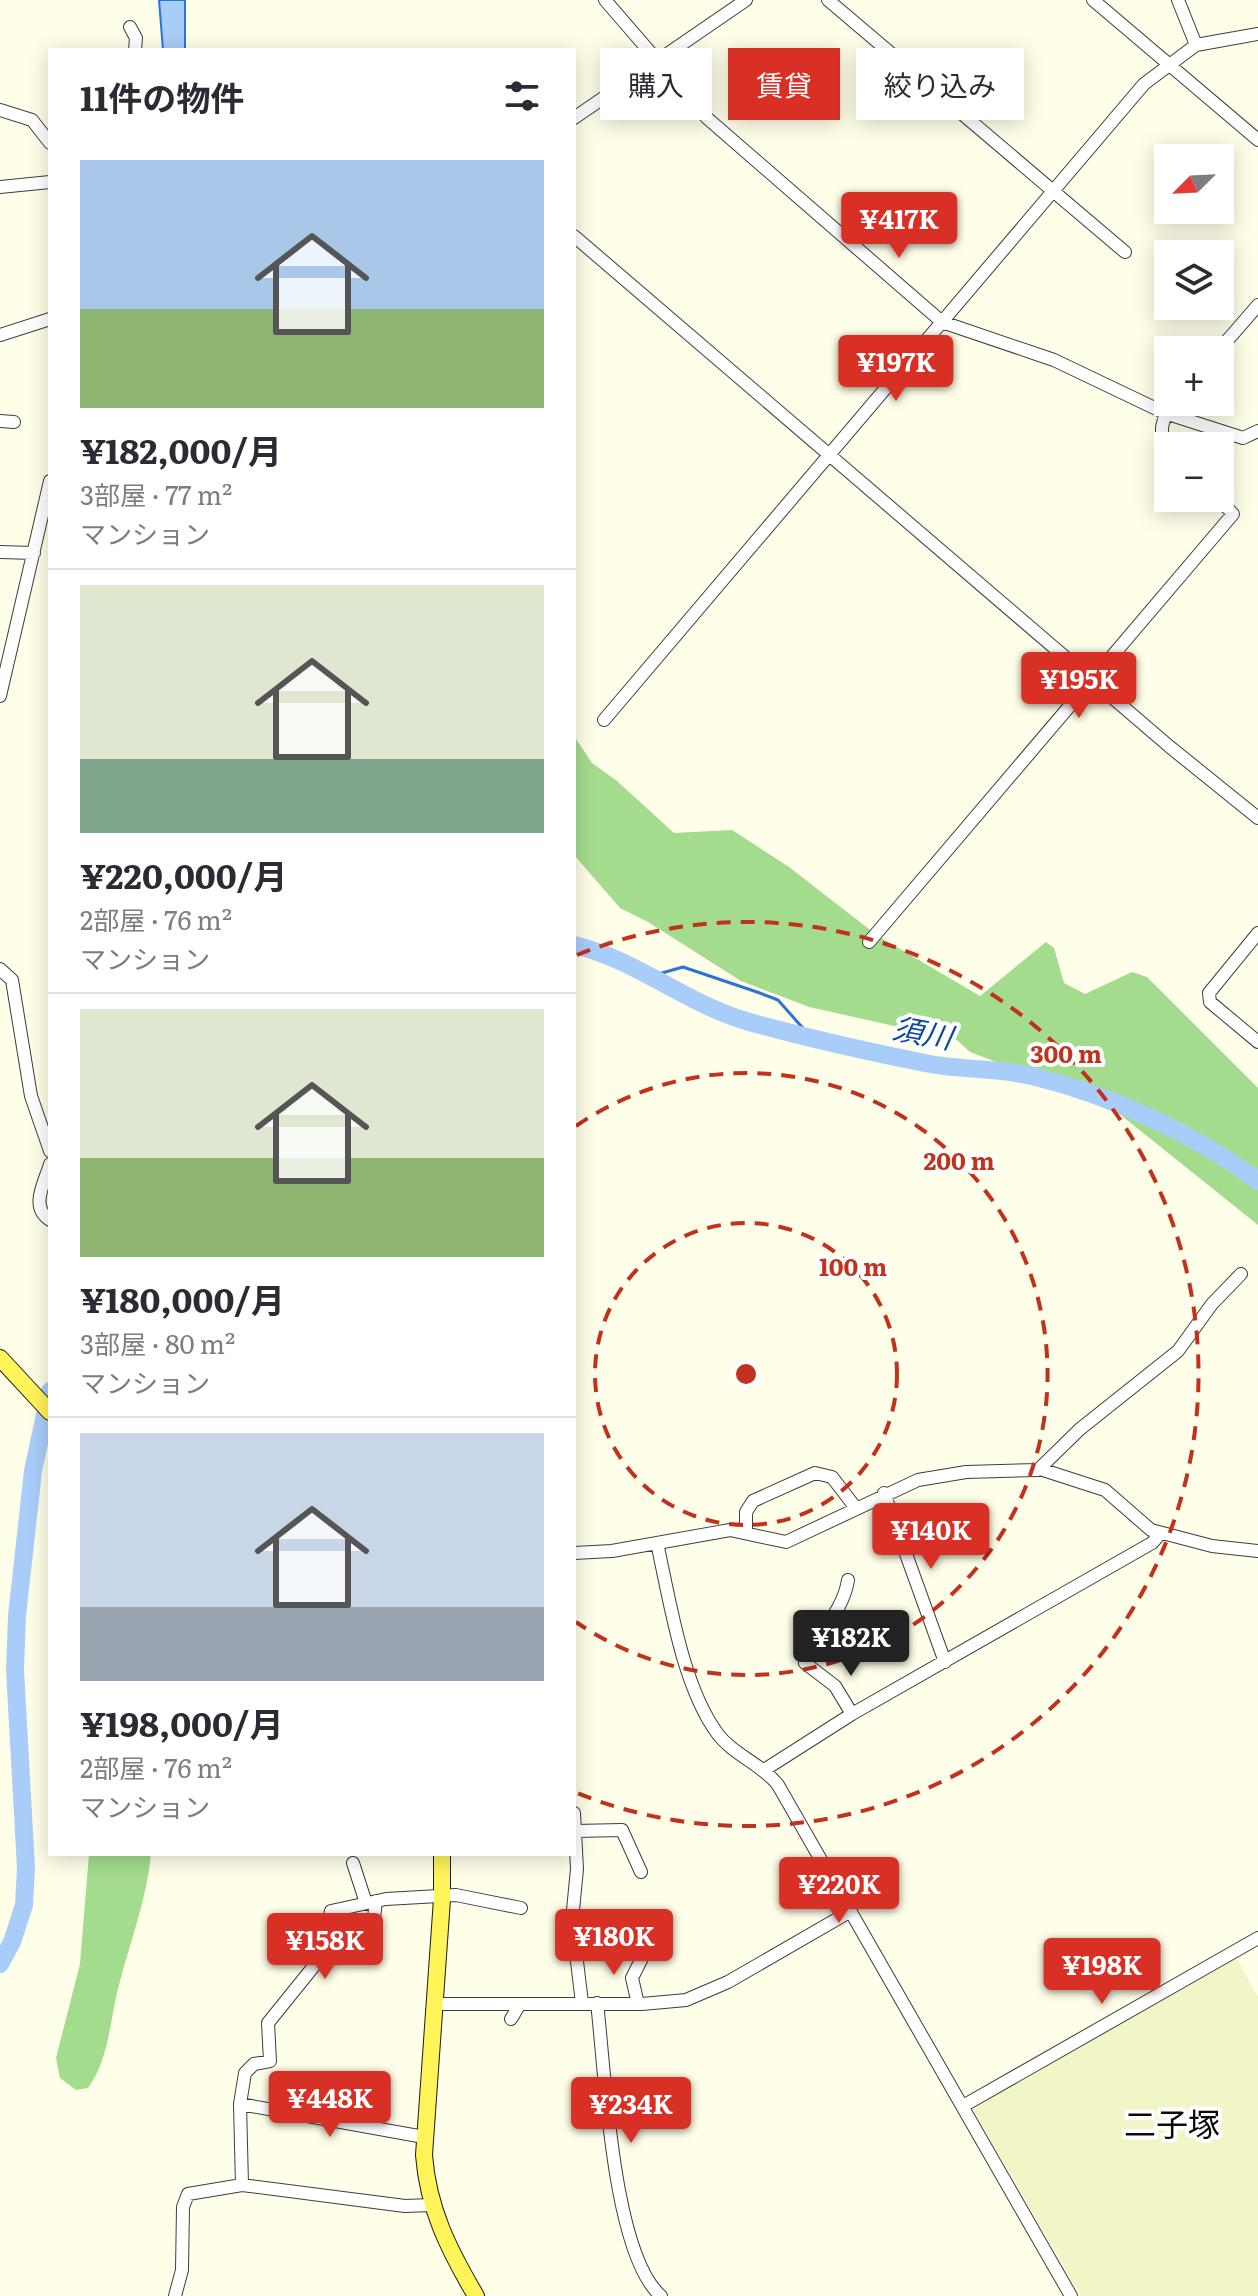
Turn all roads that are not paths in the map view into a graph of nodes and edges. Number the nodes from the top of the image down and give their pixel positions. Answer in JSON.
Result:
{"nodes":[{"id":1,"x":605,"y":0,"type":"edge"},
{"id":2,"x":746,"y":0,"type":"edge"},
{"id":3,"x":828,"y":0,"type":"edge"},
{"id":4,"x":1093,"y":0,"type":"edge"},
{"id":5,"x":1178,"y":0,"type":"edge"},
{"id":6,"x":130,"y":27,"type":"dead end"},
{"id":7,"x":1258,"y":34,"type":"edge"},
{"id":8,"x":1196,"y":45,"type":"junction"},
{"id":9,"x":135,"y":48,"type":"edge"},
{"id":10,"x":646,"y":48,"type":"edge"},
{"id":11,"x":676,"y":48,"type":"edge"},
{"id":12,"x":1168,"y":65,"type":"junction"},
{"id":13,"x":600,"y":100,"type":"edge"},
{"id":14,"x":0,"y":110,"type":"edge"},
{"id":15,"x":576,"y":117,"type":"edge"},
{"id":16,"x":709,"y":120,"type":"edge"},
{"id":17,"x":48,"y":140,"type":"edge"},
{"id":18,"x":1258,"y":140,"type":"edge"},
{"id":19,"x":48,"y":182,"type":"edge"},
{"id":20,"x":0,"y":187,"type":"edge"},
{"id":21,"x":1055,"y":191,"type":"junction"},
{"id":22,"x":576,"y":238,"type":"edge"},
{"id":23,"x":1125,"y":252,"type":"dead end"},
{"id":24,"x":1258,"y":305,"type":"edge"},
{"id":25,"x":48,"y":320,"type":"edge"},
{"id":26,"x":942,"y":322,"type":"junction"},
{"id":27,"x":0,"y":335,"type":"edge"},
{"id":28,"x":1231,"y":336,"type":"edge"},
{"id":29,"x":1154,"y":408,"type":"edge"},
{"id":30,"x":1174,"y":416,"type":"edge"},
{"id":31,"x":0,"y":421,"type":"edge"},
{"id":32,"x":14,"y":422,"type":"dead end"},
{"id":33,"x":1258,"y":431,"type":"edge"},
{"id":34,"x":829,"y":453,"type":"junction"},
{"id":35,"x":48,"y":490,"type":"edge"},
{"id":36,"x":1231,"y":512,"type":"edge"},
{"id":37,"x":48,"y":546,"type":"edge"},
{"id":38,"x":35,"y":550,"type":"junction"},
{"id":39,"x":0,"y":552,"type":"edge"},
{"id":40,"x":0,"y":636,"type":"edge"},
{"id":41,"x":14,"y":639,"type":"junction"},
{"id":42,"x":1091,"y":678,"type":"junction"},
{"id":43,"x":2,"y":682,"type":"edge"},
{"id":44,"x":0,"y":696,"type":"edge"},
{"id":45,"x":604,"y":720,"type":"dead end"},
{"id":46,"x":1258,"y":818,"type":"edge"},
{"id":47,"x":1258,"y":933,"type":"edge"},
{"id":48,"x":869,"y":942,"type":"dead end"},
{"id":49,"x":0,"y":969,"type":"edge"},
{"id":50,"x":1258,"y":1042,"type":"edge"},
{"id":51,"x":48,"y":1145,"type":"edge"},
{"id":52,"x":48,"y":1170,"type":"edge"},
{"id":53,"x":48,"y":1219,"type":"edge"},
{"id":54,"x":1241,"y":1274,"type":"dead end"},
{"id":55,"x":0,"y":1358,"type":"edge"},
{"id":56,"x":48,"y":1410,"type":"edge"},
{"id":57,"x":1040,"y":1469,"type":"junction"},
{"id":58,"x":884,"y":1493,"type":"junction"},
{"id":59,"x":855,"y":1507,"type":"junction"},
{"id":60,"x":746,"y":1530,"type":"junction"},
{"id":61,"x":1161,"y":1533,"type":"junction"},
{"id":62,"x":657,"y":1543,"type":"junction"},
{"id":63,"x":1258,"y":1551,"type":"edge"},
{"id":64,"x":576,"y":1553,"type":"edge"},
{"id":65,"x":848,"y":1580,"type":"dead end"},
{"id":66,"x":945,"y":1662,"type":"junction"},
{"id":67,"x":852,"y":1714,"type":"junction"},
{"id":68,"x":764,"y":1770,"type":"junction"},
{"id":69,"x":576,"y":1831,"type":"edge"},
{"id":70,"x":576,"y":1850,"type":"edge"},
{"id":71,"x":445,"y":1856,"type":"edge"},
{"id":72,"x":353,"y":1863,"type":"dead end"},
{"id":73,"x":641,"y":1872,"type":"dead end"},
{"id":74,"x":442,"y":1896,"type":"junction"},
{"id":75,"x":371,"y":1902,"type":"junction"},
{"id":76,"x":521,"y":1908,"type":"dead end"},
{"id":77,"x":851,"y":1911,"type":"junction"},
{"id":78,"x":373,"y":1926,"type":"dead end"},
{"id":79,"x":1258,"y":1938,"type":"edge"},
{"id":80,"x":643,"y":1956,"type":"dead end"},
{"id":81,"x":582,"y":2003,"type":"junction"},
{"id":82,"x":597,"y":2003,"type":"junction"},
{"id":83,"x":433,"y":2004,"type":"junction"},
{"id":84,"x":520,"y":2004,"type":"junction"},
{"id":85,"x":638,"y":2004,"type":"junction"},
{"id":86,"x":511,"y":2019,"type":"dead end"},
{"id":87,"x":240,"y":2104,"type":"junction"},
{"id":88,"x":963,"y":2106,"type":"junction"},
{"id":89,"x":424,"y":2137,"type":"junction"},
{"id":90,"x":242,"y":2185,"type":"junction"},
{"id":91,"x":431,"y":2205,"type":"junction"},
{"id":92,"x":175,"y":2296,"type":"edge"},
{"id":93,"x":476,"y":2296,"type":"edge"},
{"id":94,"x":661,"y":2296,"type":"edge"},
{"id":95,"x":1071,"y":2296,"type":"edge"}],
"edges":[{"from":1,"to":10,"type":"street"},
{"from":2,"to":11,"type":"street"},
{"from":3,"to":21,"type":"street"},
{"from":4,"to":12,"type":"street"},
{"from":5,"to":8,"type":"street"},
{"from":6,"to":9,"type":"street"},
{"from":7,"to":8,"type":"street"},
{"from":8,"to":12,"type":"street"},
{"from":12,"to":18,"type":"street"},
{"from":12,"to":21,"type":"street"},
{"from":13,"to":15,"type":"street"},
{"from":14,"to":17,"type":"street"},
{"from":16,"to":26,"type":"street"},
{"from":19,"to":20,"type":"street"},
{"from":21,"to":23,"type":"street"},
{"from":21,"to":26,"type":"street"},
{"from":22,"to":34,"type":"street"},
{"from":24,"to":28,"type":"street"},
{"from":25,"to":27,"type":"street"},
{"from":26,"to":29,"type":"street"},
{"from":26,"to":34,"type":"street"},
{"from":30,"to":33,"type":"street"},
{"from":31,"to":32,"type":"street"},
{"from":34,"to":42,"type":"street"},
{"from":34,"to":45,"type":"street"},
{"from":35,"to":38,"type":"street"},
{"from":36,"to":42,"type":"street"},
{"from":37,"to":38,"type":"street"},
{"from":38,"to":39,"type":"street"},
{"from":38,"to":41,"type":"street"},
{"from":40,"to":41,"type":"street"},
{"from":41,"to":43,"type":"street"},
{"from":42,"to":46,"type":"street"},
{"from":42,"to":48,"type":"street"},
{"from":43,"to":44,"type":"street"},
{"from":47,"to":50,"type":"street"},
{"from":49,"to":51,"type":"street"},
{"from":52,"to":53,"type":"street"},
{"from":54,"to":57,"type":"street"},
{"from":55,"to":56,"type":"main road"},
{"from":57,"to":58,"type":"street"},
{"from":57,"to":61,"type":"street"},
{"from":58,"to":59,"type":"street"},
{"from":58,"to":66,"type":"street"},
{"from":59,"to":60,"type":"street"},
{"from":59,"to":60,"type":"street"},
{"from":60,"to":62,"type":"street"},
{"from":61,"to":63,"type":"street"},
{"from":61,"to":66,"type":"street"},
{"from":62,"to":64,"type":"street"},
{"from":62,"to":68,"type":"street"},
{"from":65,"to":67,"type":"street"},
{"from":66,"to":67,"type":"street"},
{"from":67,"to":68,"type":"street"},
{"from":68,"to":77,"type":"street"},
{"from":69,"to":73,"type":"street"},
{"from":70,"to":81,"type":"street"},
{"from":71,"to":74,"type":"main road"},
{"from":72,"to":75,"type":"street"},
{"from":74,"to":75,"type":"street"},
{"from":74,"to":76,"type":"street"},
{"from":74,"to":83,"type":"main road"},
{"from":75,"to":78,"type":"street"},
{"from":75,"to":87,"type":"street"},
{"from":77,"to":85,"type":"street"},
{"from":77,"to":88,"type":"street"},
{"from":79,"to":88,"type":"street"},
{"from":80,"to":85,"type":"street"},
{"from":81,"to":82,"type":"street"},
{"from":81,"to":84,"type":"street"},
{"from":82,"to":85,"type":"street"},
{"from":82,"to":94,"type":"street"},
{"from":83,"to":84,"type":"street"},
{"from":83,"to":89,"type":"main road"},
{"from":84,"to":86,"type":"street"},
{"from":87,"to":89,"type":"street"},
{"from":87,"to":90,"type":"street"},
{"from":88,"to":95,"type":"street"},
{"from":89,"to":91,"type":"main road"},
{"from":90,"to":91,"type":"street"},
{"from":90,"to":92,"type":"street"},
{"from":91,"to":93,"type":"main road"}]}
